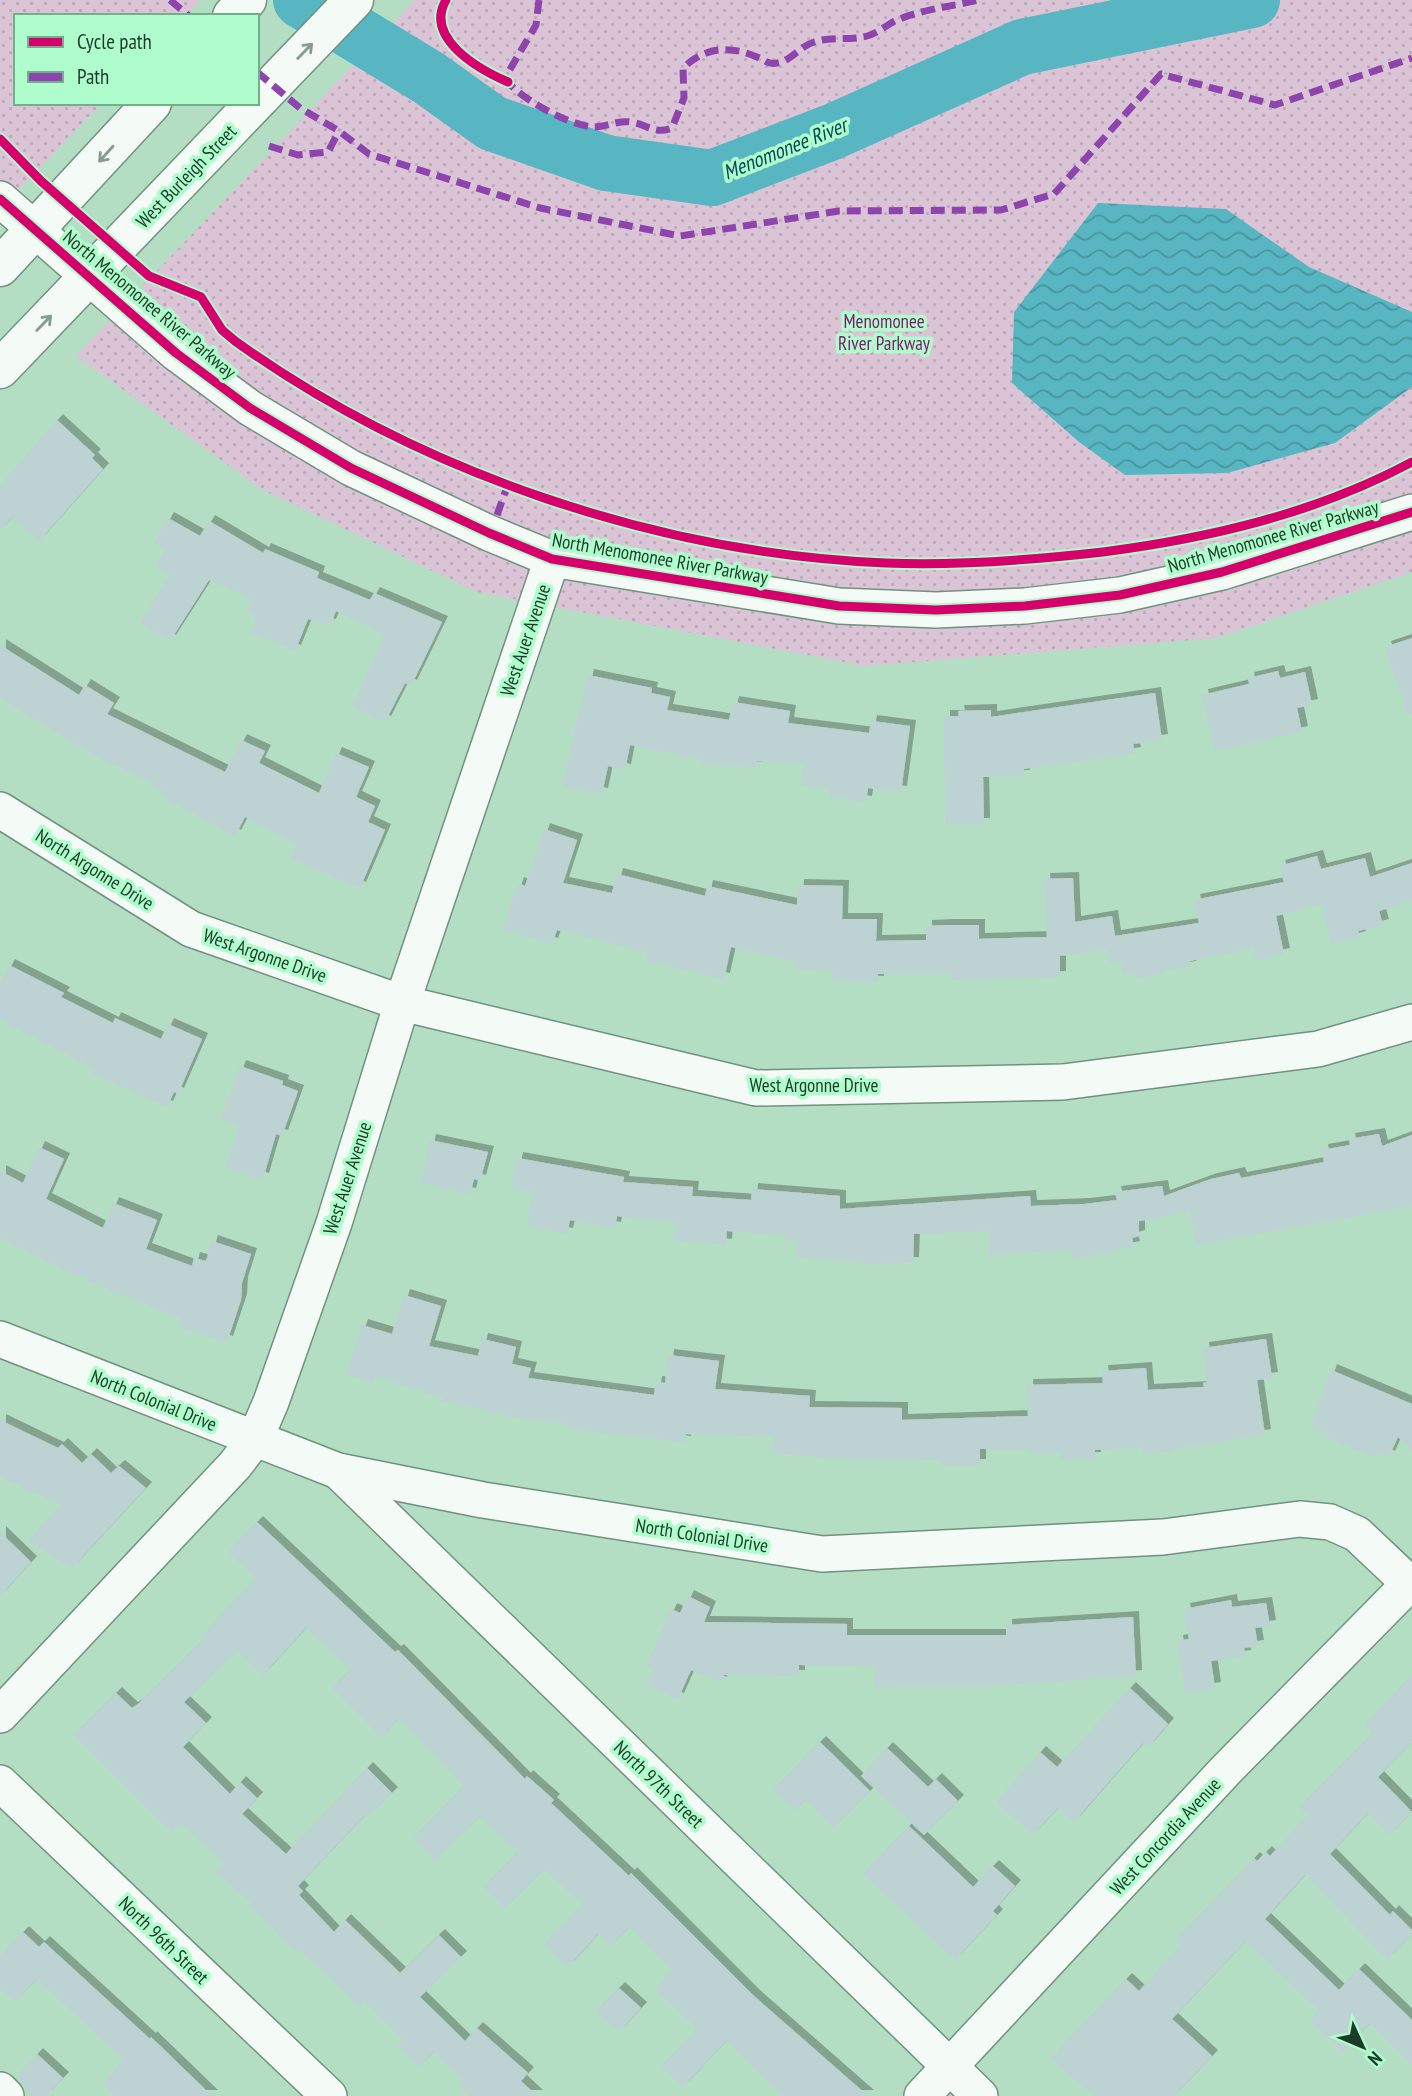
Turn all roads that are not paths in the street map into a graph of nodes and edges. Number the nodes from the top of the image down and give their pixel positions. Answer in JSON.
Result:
{"nodes":[{"id":1,"x":247,"y":0,"type":"edge"},
{"id":2,"x":354,"y":0,"type":"edge"},
{"id":3,"x":234,"y":14,"type":"edge"},
{"id":4,"x":259,"y":99,"type":"edge"},
{"id":5,"x":150,"y":105,"type":"edge"},
{"id":6,"x":253,"y":105,"type":"edge"},
{"id":7,"x":0,"y":198,"type":"edge"},
{"id":8,"x":35,"y":230,"type":"junction"},
{"id":9,"x":0,"y":267,"type":"edge"},
{"id":10,"x":89,"y":277,"type":"junction"},
{"id":11,"x":0,"y":369,"type":"edge"},
{"id":12,"x":1412,"y":512,"type":"edge"},
{"id":13,"x":552,"y":559,"type":"junction"},
{"id":14,"x":0,"y":810,"type":"edge"},
{"id":15,"x":191,"y":929,"type":"joint"},
{"id":16,"x":402,"y":1003,"type":"junction"},
{"id":17,"x":1412,"y":1022,"type":"edge"},
{"id":18,"x":0,"y":1339,"type":"edge"},
{"id":19,"x":255,"y":1439,"type":"junction"},
{"id":20,"x":338,"y":1471,"type":"junction"},
{"id":21,"x":1411,"y":1584,"type":"edge"},
{"id":22,"x":0,"y":1715,"type":"edge"},
{"id":23,"x":0,"y":1783,"type":"edge"},
{"id":24,"x":949,"y":2068,"type":"junction"},
{"id":25,"x":0,"y":2090,"type":"edge"},
{"id":26,"x":6,"y":2096,"type":"edge"},
{"id":27,"x":329,"y":2096,"type":"edge"},
{"id":28,"x":922,"y":2096,"type":"edge"},
{"id":29,"x":980,"y":2096,"type":"edge"}],
"edges":[{"from":1,"to":3,"type":"main road"},
{"from":4,"to":2,"type":"main road","name":"West Burleigh Street","one_way":true},
{"from":5,"to":8,"type":"main road","one_way":true},
{"from":6,"to":10,"type":"main road","name":"West Burleigh Street"},
{"from":7,"to":8,"type":"street","name":"North Menomonee River Parkway"},
{"from":8,"to":9,"type":"main road"},
{"from":8,"to":10,"type":"street","name":"North Menomonee River Parkway"},
{"from":11,"to":10,"type":"main road","name":"West Burleigh Street","one_way":true},
{"from":10,"to":13,"type":"street","name":"North Menomonee River Parkway"},
{"from":12,"to":13,"type":"street","name":"North Menomonee River Parkway"},
{"from":13,"to":16,"type":"street","name":"West Auer Avenue"},
{"from":14,"to":15,"type":"street","name":"North Argonne Drive"},
{"from":15,"to":16,"type":"street","name":"West Argonne Drive"},
{"from":16,"to":17,"type":"street","name":"West Argonne Drive"},
{"from":16,"to":19,"type":"street","name":"West Auer Avenue"},
{"from":18,"to":19,"type":"street","name":"North Colonial Drive"},
{"from":19,"to":20,"type":"street","name":"North Colonial Drive"},
{"from":19,"to":22,"type":"street","name":"West Auer Avenue"},
{"from":20,"to":21,"type":"street","name":"North Colonial Drive"},
{"from":20,"to":24,"type":"street","name":"North 97th Street"},
{"from":21,"to":24,"type":"street","name":"West Concordia Avenue"},
{"from":23,"to":27,"type":"street","name":"North 96th Street"},
{"from":24,"to":28,"type":"street","name":"West Concordia Avenue"},
{"from":24,"to":29,"type":"street","name":"North 97th Street"},
{"from":25,"to":26,"type":"street"}]}
